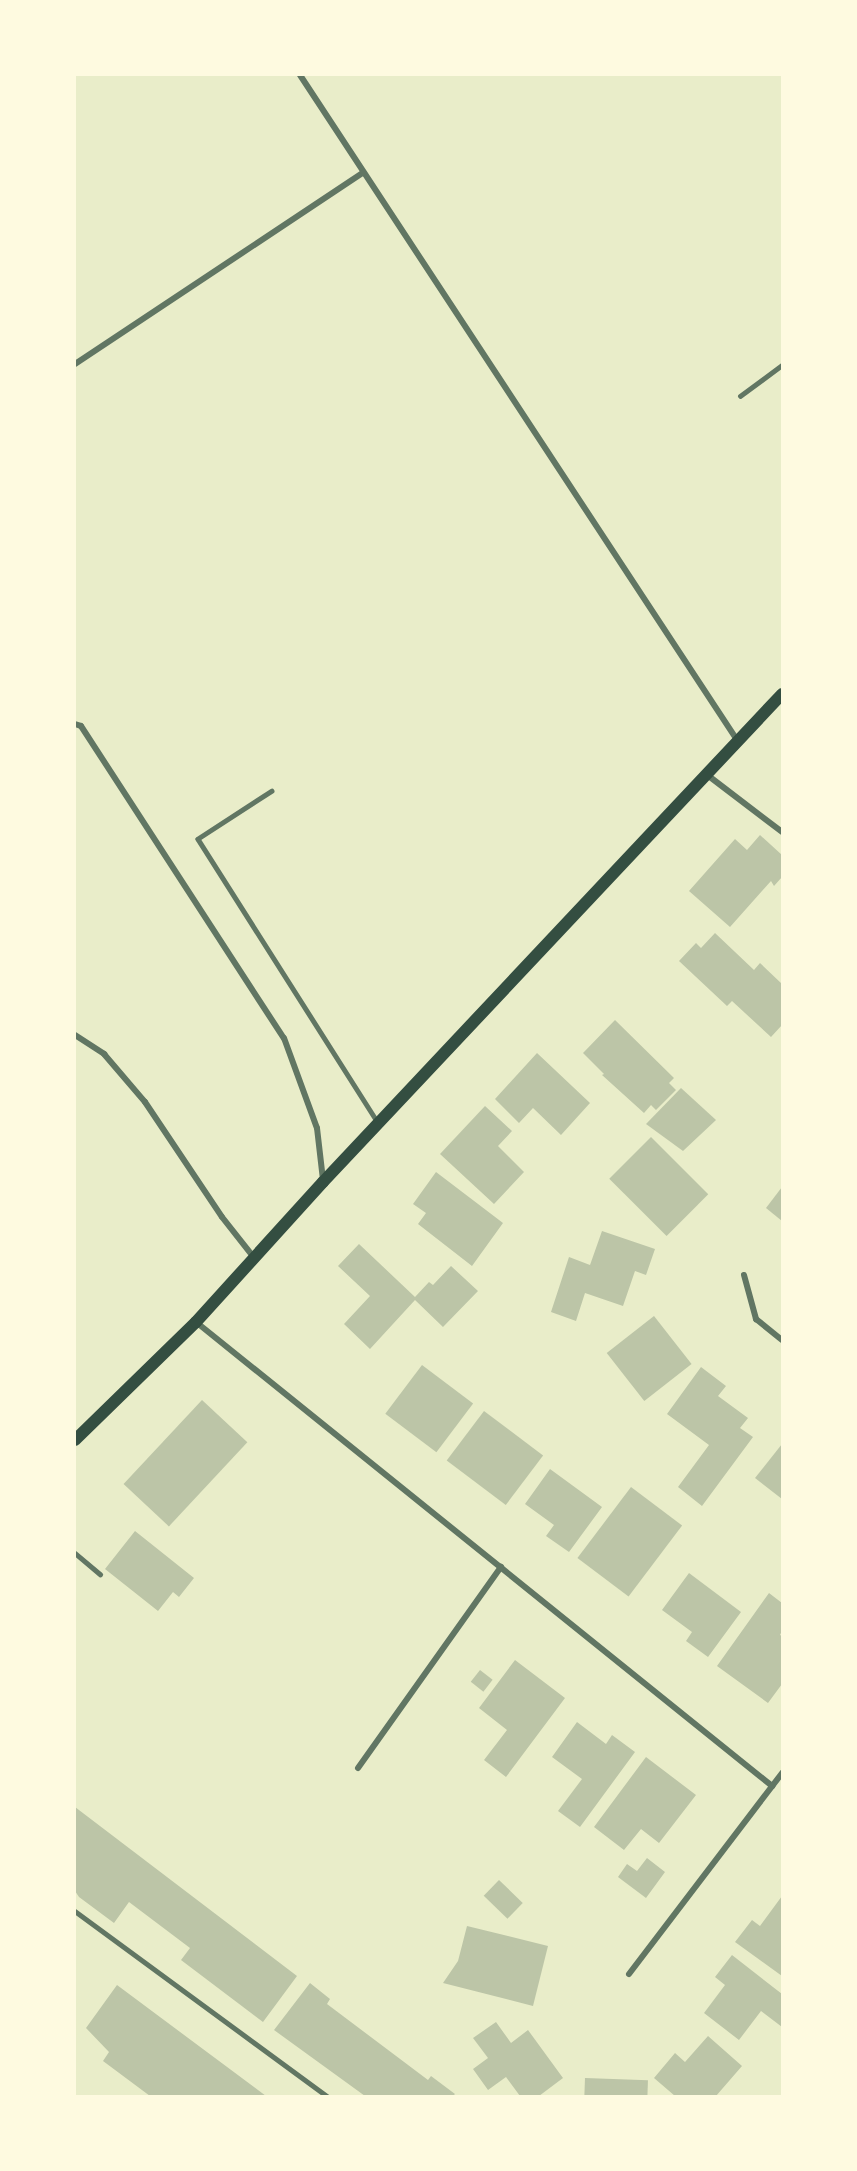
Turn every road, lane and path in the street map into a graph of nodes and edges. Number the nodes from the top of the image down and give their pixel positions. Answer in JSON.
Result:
{"nodes":[{"id":1,"x":300,"y":75,"type":"edge"},
{"id":2,"x":363,"y":173,"type":"junction"},
{"id":3,"x":75,"y":364,"type":"edge"},
{"id":4,"x":782,"y":365,"type":"edge"},
{"id":5,"x":740,"y":396,"type":"dead end"},
{"id":6,"x":782,"y":694,"type":"edge"},
{"id":7,"x":75,"y":724,"type":"edge"},
{"id":8,"x":737,"y":740,"type":"junction"},
{"id":9,"x":706,"y":773,"type":"junction"},
{"id":10,"x":272,"y":791,"type":"dead end"},
{"id":11,"x":782,"y":832,"type":"edge"},
{"id":12,"x":75,"y":1035,"type":"edge"},
{"id":13,"x":379,"y":1125,"type":"junction"},
{"id":14,"x":323,"y":1182,"type":"junction"},
{"id":15,"x":255,"y":1259,"type":"junction"},
{"id":16,"x":744,"y":1275,"type":"dead end"},
{"id":17,"x":196,"y":1322,"type":"junction"},
{"id":18,"x":782,"y":1341,"type":"edge"},
{"id":19,"x":75,"y":1440,"type":"edge"},
{"id":20,"x":75,"y":1553,"type":"edge"},
{"id":21,"x":501,"y":1567,"type":"junction"},
{"id":22,"x":100,"y":1574,"type":"dead end"},
{"id":23,"x":358,"y":1768,"type":"dead end"},
{"id":24,"x":782,"y":1773,"type":"edge"},
{"id":25,"x":772,"y":1786,"type":"junction"},
{"id":26,"x":75,"y":1911,"type":"edge"},
{"id":27,"x":629,"y":1974,"type":"dead end"},
{"id":28,"x":327,"y":2096,"type":"edge"}],
"edges":[{"from":1,"to":2,"type":"street"},
{"from":2,"to":3,"type":"street"},
{"from":2,"to":8,"type":"street"},
{"from":4,"to":5,"type":"lane"},
{"from":6,"to":8,"type":"main road"},
{"from":7,"to":14,"type":"street"},
{"from":8,"to":9,"type":"main road"},
{"from":9,"to":11,"type":"street"},
{"from":9,"to":13,"type":"main road"},
{"from":10,"to":13,"type":"lane"},
{"from":12,"to":15,"type":"street"},
{"from":13,"to":14,"type":"main road"},
{"from":14,"to":15,"type":"main road"},
{"from":15,"to":17,"type":"main road"},
{"from":16,"to":18,"type":"street"},
{"from":17,"to":19,"type":"main road"},
{"from":17,"to":21,"type":"street"},
{"from":20,"to":22,"type":"lane"},
{"from":21,"to":23,"type":"street"},
{"from":21,"to":25,"type":"street"},
{"from":24,"to":25,"type":"street"},
{"from":25,"to":27,"type":"street"},
{"from":26,"to":28,"type":"lane"}]}
